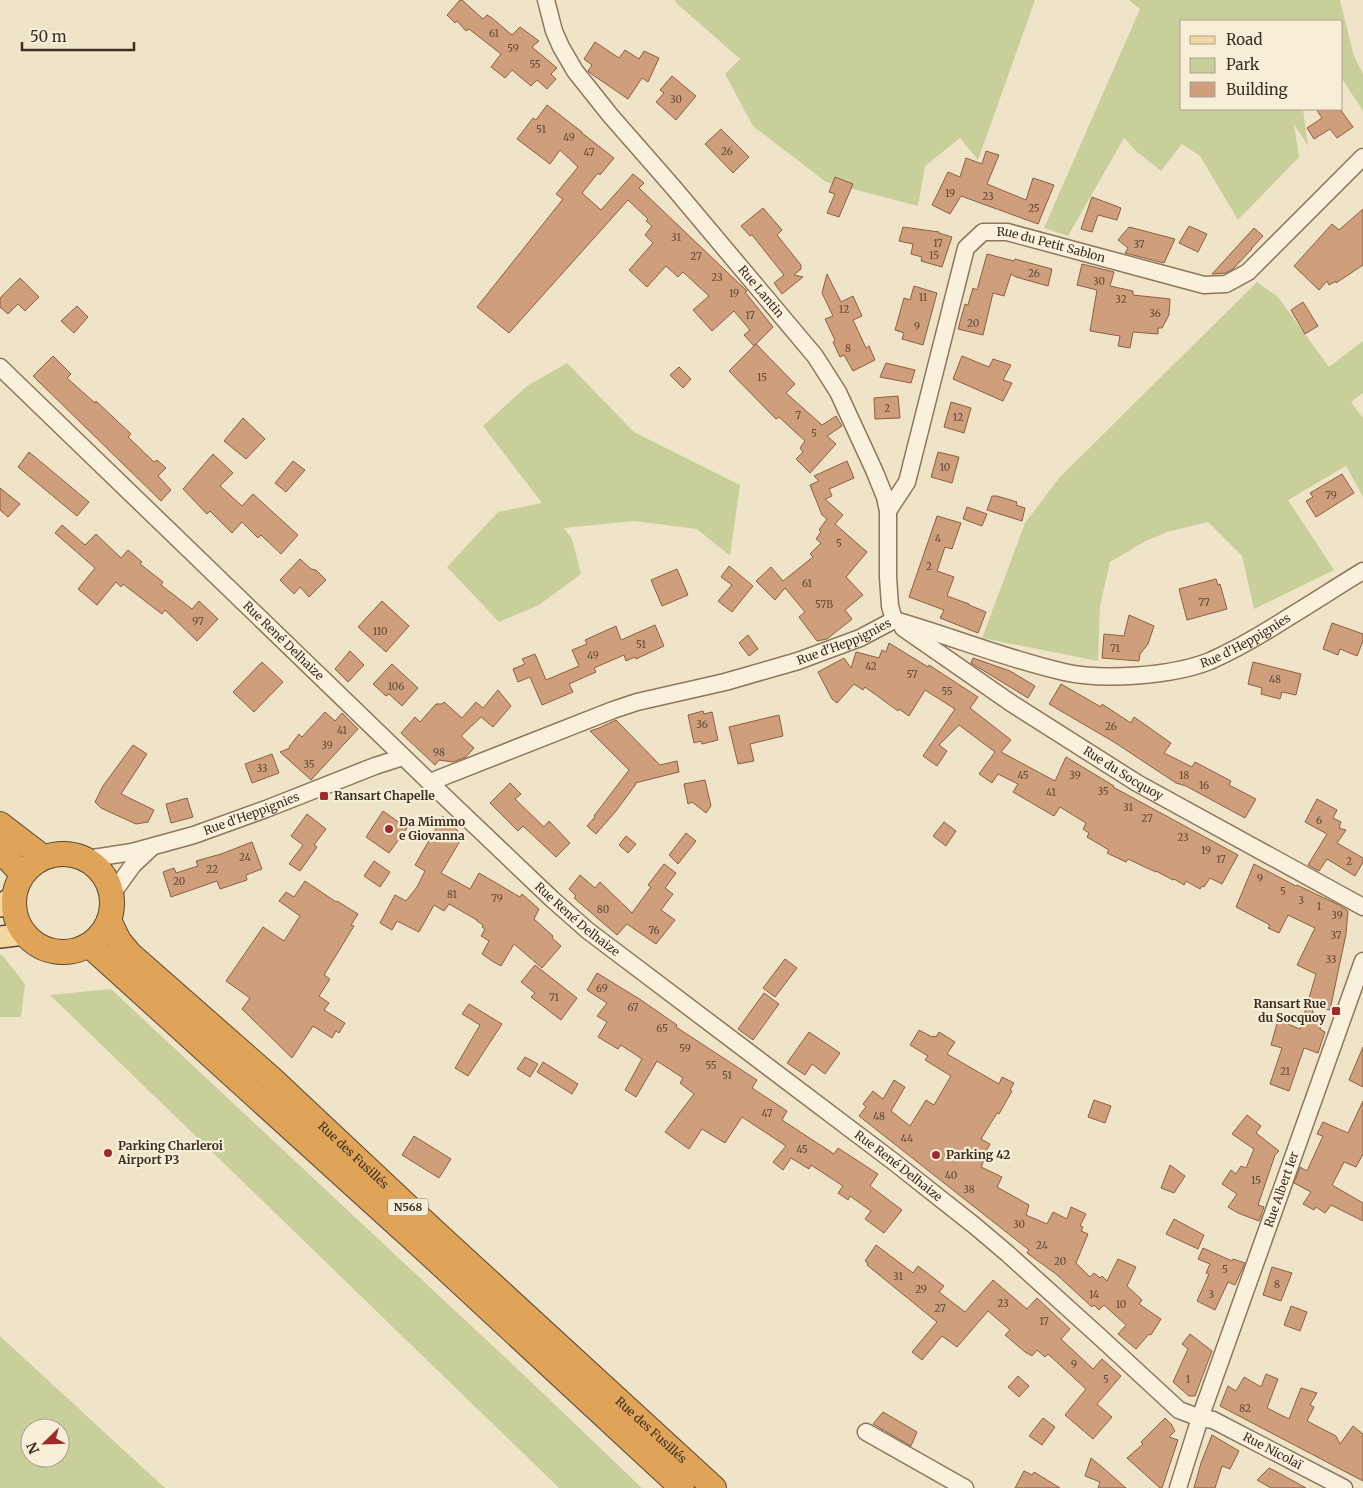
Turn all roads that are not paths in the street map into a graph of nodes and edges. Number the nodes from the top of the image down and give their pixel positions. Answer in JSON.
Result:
{"nodes":[{"id":1,"x":546,"y":0,"type":"edge"},
{"id":2,"x":1363,"y":157,"type":"edge"},
{"id":3,"x":0,"y":367,"type":"edge"},
{"id":4,"x":888,"y":511,"type":"junction"},
{"id":5,"x":1363,"y":571,"type":"edge"},
{"id":6,"x":894,"y":620,"type":"junction"},
{"id":7,"x":403,"y":757,"type":"junction"},
{"id":8,"x":430,"y":782,"type":"junction"},
{"id":9,"x":0,"y":824,"type":"edge"},
{"id":10,"x":154,"y":845,"type":"junction"},
{"id":11,"x":0,"y":850,"type":"edge"},
{"id":12,"x":44,"y":857,"type":"junction"},
{"id":13,"x":87,"y":859,"type":"junction"},
{"id":14,"x":22,"y":874,"type":"junction"},
{"id":15,"x":112,"y":894,"type":"junction"},
{"id":16,"x":7,"y":901,"type":"edge"},
{"id":17,"x":1363,"y":907,"type":"edge"},
{"id":18,"x":109,"y":920,"type":"junction"},
{"id":19,"x":24,"y":934,"type":"junction"},
{"id":20,"x":0,"y":937,"type":"edge"},
{"id":21,"x":90,"y":945,"type":"junction"},
{"id":22,"x":1363,"y":961,"type":"edge"},
{"id":23,"x":1200,"y":1418,"type":"junction"},
{"id":24,"x":866,"y":1432,"type":"dead end"},
{"id":25,"x":682,"y":1488,"type":"edge"},
{"id":26,"x":714,"y":1488,"type":"edge"},
{"id":27,"x":965,"y":1488,"type":"edge"},
{"id":28,"x":1178,"y":1488,"type":"edge"},
{"id":29,"x":1344,"y":1488,"type":"edge"}],
"edges":[{"from":1,"to":4,"type":"street","name":"Rue Lantin"},
{"from":2,"to":4,"type":"street","name":"Rue du Petit Sablon"},
{"from":3,"to":7,"type":"street","name":"Rue René Delhaize"},
{"from":4,"to":6,"type":"street","name":"Rue Lantin"},
{"from":5,"to":6,"type":"street","name":"Rue d'Heppignies"},
{"from":6,"to":8,"type":"street","name":"Rue d'Heppignies"},
{"from":6,"to":17,"type":"street","name":"Rue du Socquoy"},
{"from":7,"to":8,"type":"street","name":"Rue René Delhaize"},
{"from":7,"to":10,"type":"street","name":"Rue d'Heppignies"},
{"from":8,"to":23,"type":"street","name":"Rue René Delhaize"},
{"from":9,"to":12,"type":"highway"},
{"from":10,"to":13,"type":"street","name":"Rue d'Heppignies"},
{"from":10,"to":15,"type":"street","name":"Rue d'Heppignies"},
{"from":11,"to":14,"type":"highway"},
{"from":12,"to":13,"type":"highway"},
{"from":12,"to":14,"type":"highway"},
{"from":13,"to":15,"type":"highway"},
{"from":14,"to":16,"type":"highway"},
{"from":15,"to":18,"type":"highway"},
{"from":16,"to":19,"type":"highway"},
{"from":18,"to":21,"type":"highway"},
{"from":18,"to":26,"type":"highway","name":"Rue des Fusillés","number":"N568"},
{"from":19,"to":20,"type":"main road"},
{"from":19,"to":21,"type":"highway"},
{"from":21,"to":25,"type":"highway","name":"Rue des Fusillés","number":"N568"},
{"from":22,"to":23,"type":"street","name":"Rue Albert Ier"},
{"from":23,"to":28,"type":"street","name":"Rue Albert Ier"},
{"from":23,"to":29,"type":"street","name":"Rue Nicolaï"},
{"from":24,"to":27,"type":"street"}]}
